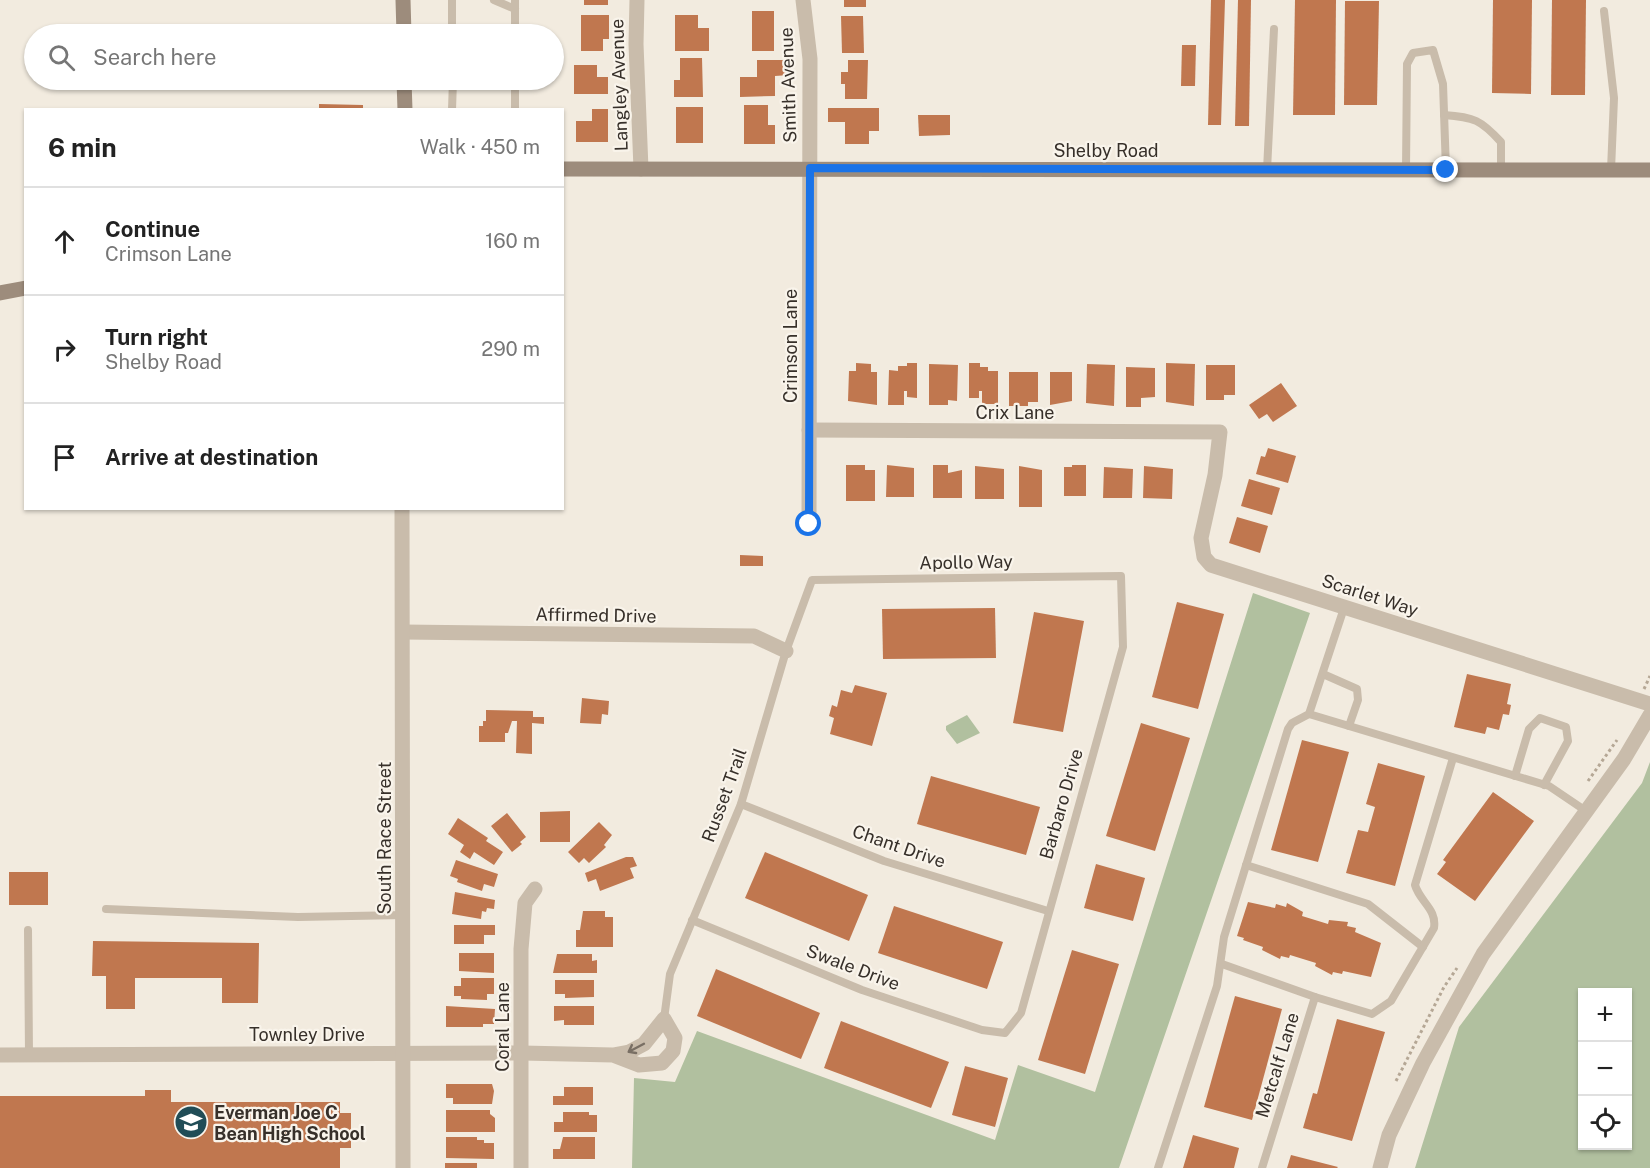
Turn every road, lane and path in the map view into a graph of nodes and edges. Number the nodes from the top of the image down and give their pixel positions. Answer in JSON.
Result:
{"nodes":[{"id":1,"x":403,"y":0,"type":"edge"},
{"id":2,"x":452,"y":0,"type":"edge"},
{"id":3,"x":494,"y":0,"type":"edge"},
{"id":4,"x":637,"y":0,"type":"edge"},
{"id":5,"x":803,"y":0,"type":"edge"},
{"id":6,"x":514,"y":4,"type":"edge"},
{"id":7,"x":1604,"y":11,"type":"dead end"},
{"id":8,"x":404,"y":24,"type":"edge"},
{"id":9,"x":452,"y":24,"type":"edge"},
{"id":10,"x":514,"y":24,"type":"edge"},
{"id":11,"x":1274,"y":28,"type":"dead end"},
{"id":12,"x":404,"y":90,"type":"edge"},
{"id":13,"x":453,"y":90,"type":"edge"},
{"id":14,"x":514,"y":90,"type":"edge"},
{"id":15,"x":405,"y":108,"type":"edge"},
{"id":16,"x":452,"y":108,"type":"edge"},
{"id":17,"x":514,"y":108,"type":"edge"},
{"id":18,"x":1444,"y":114,"type":"junction"},
{"id":19,"x":810,"y":168,"type":"junction"},
{"id":20,"x":564,"y":169,"type":"edge"},
{"id":21,"x":641,"y":169,"type":"junction"},
{"id":22,"x":1267,"y":170,"type":"junction"},
{"id":23,"x":1406,"y":170,"type":"junction"},
{"id":24,"x":1446,"y":170,"type":"junction"},
{"id":25,"x":1501,"y":170,"type":"junction"},
{"id":26,"x":1611,"y":170,"type":"junction"},
{"id":27,"x":1650,"y":170,"type":"edge"},
{"id":28,"x":24,"y":288,"type":"edge"},
{"id":29,"x":0,"y":293,"type":"edge"},
{"id":30,"x":809,"y":430,"type":"junction"},
{"id":31,"x":1220,"y":432,"type":"joint"},
{"id":32,"x":402,"y":510,"type":"edge"},
{"id":33,"x":809,"y":524,"type":"dead end"},
{"id":34,"x":1120,"y":576,"type":"joint"},
{"id":35,"x":812,"y":580,"type":"joint"},
{"id":36,"x":1344,"y":608,"type":"junction"},
{"id":37,"x":403,"y":632,"type":"junction"},
{"id":38,"x":786,"y":651,"type":"junction"},
{"id":39,"x":1323,"y":674,"type":"junction"},
{"id":40,"x":1650,"y":704,"type":"edge"},
{"id":41,"x":1309,"y":714,"type":"junction"},
{"id":42,"x":1650,"y":715,"type":"edge"},
{"id":43,"x":1349,"y":726,"type":"junction"},
{"id":44,"x":1453,"y":758,"type":"junction"},
{"id":45,"x":1515,"y":776,"type":"junction"},
{"id":46,"x":1544,"y":785,"type":"junction"},
{"id":47,"x":741,"y":804,"type":"junction"},
{"id":48,"x":1586,"y":811,"type":"junction"},
{"id":49,"x":1246,"y":866,"type":"junction"},
{"id":50,"x":535,"y":889,"type":"dead end"},
{"id":51,"x":106,"y":909,"type":"dead end"},
{"id":52,"x":1048,"y":911,"type":"junction"},
{"id":53,"x":404,"y":915,"type":"junction"},
{"id":54,"x":692,"y":920,"type":"junction"},
{"id":55,"x":28,"y":930,"type":"dead end"},
{"id":56,"x":1423,"y":947,"type":"junction"},
{"id":57,"x":1222,"y":964,"type":"junction"},
{"id":58,"x":1315,"y":997,"type":"junction"},
{"id":59,"x":664,"y":1019,"type":"junction"},
{"id":60,"x":1005,"y":1033,"type":"joint"},
{"id":61,"x":402,"y":1053,"type":"junction"},
{"id":62,"x":522,"y":1053,"type":"junction"},
{"id":63,"x":0,"y":1055,"type":"edge"},
{"id":64,"x":29,"y":1055,"type":"junction"},
{"id":65,"x":613,"y":1055,"type":"junction"},
{"id":66,"x":403,"y":1168,"type":"edge"},
{"id":67,"x":521,"y":1168,"type":"edge"},
{"id":68,"x":1158,"y":1168,"type":"edge"},
{"id":69,"x":1262,"y":1168,"type":"edge"},
{"id":70,"x":1380,"y":1168,"type":"edge"}],
"edges":[{"from":1,"to":8,"type":"main road"},
{"from":2,"to":9,"type":"lane"},
{"from":3,"to":6,"type":"lane"},
{"from":4,"to":21,"type":"street","name":"Langley Avenue"},
{"from":5,"to":19,"type":"street","name":"Smith Avenue"},
{"from":6,"to":10,"type":"lane"},
{"from":7,"to":26,"type":"lane"},
{"from":11,"to":22,"type":"lane"},
{"from":12,"to":15,"type":"main road"},
{"from":13,"to":16,"type":"lane"},
{"from":14,"to":17,"type":"lane"},
{"from":18,"to":23,"type":"lane"},
{"from":18,"to":24,"type":"lane"},
{"from":18,"to":25,"type":"lane"},
{"from":19,"to":21,"type":"main road","name":"Shelby Road"},
{"from":19,"to":22,"type":"main road","name":"Shelby Road"},
{"from":19,"to":30,"type":"street","name":"Crimson Lane"},
{"from":20,"to":21,"type":"main road","name":"Shelby Road"},
{"from":22,"to":23,"type":"main road","name":"Shelby Road"},
{"from":23,"to":24,"type":"main road","name":"Shelby Road"},
{"from":24,"to":25,"type":"main road","name":"Shelby Road"},
{"from":25,"to":26,"type":"main road","name":"Shelby Road"},
{"from":26,"to":27,"type":"main road","name":"Shelby Road"},
{"from":28,"to":29,"type":"main road"},
{"from":30,"to":31,"type":"street","name":"Crix Lane"},
{"from":30,"to":33,"type":"street","name":"Crimson Lane"},
{"from":31,"to":36,"type":"street","name":"Scarlet Way"},
{"from":32,"to":37,"type":"street","name":"South Race Street"},
{"from":34,"to":35,"type":"lane","name":"Apollo Way"},
{"from":34,"to":52,"type":"lane","name":"Barbaro Drive"},
{"from":35,"to":38,"type":"lane","name":"Russet Trail"},
{"from":36,"to":39,"type":"lane"},
{"from":36,"to":40,"type":"street","name":"Scarlet Way"},
{"from":37,"to":38,"type":"street","name":"Affirmed Drive"},
{"from":37,"to":53,"type":"street","name":"South Race Street"},
{"from":38,"to":47,"type":"lane","name":"Russet Trail"},
{"from":39,"to":41,"type":"lane"},
{"from":39,"to":43,"type":"lane"},
{"from":41,"to":43,"type":"lane"},
{"from":41,"to":49,"type":"lane"},
{"from":42,"to":48,"type":"street"},
{"from":43,"to":44,"type":"lane"},
{"from":44,"to":45,"type":"lane"},
{"from":44,"to":56,"type":"lane","name":"Metcalf Lane"},
{"from":45,"to":46,"type":"lane"},
{"from":45,"to":46,"type":"lane"},
{"from":46,"to":48,"type":"lane"},
{"from":47,"to":52,"type":"lane","name":"Chant Drive"},
{"from":47,"to":54,"type":"lane","name":"Russet Trail"},
{"from":48,"to":70,"type":"street"},
{"from":49,"to":56,"type":"lane"},
{"from":49,"to":57,"type":"lane"},
{"from":50,"to":62,"type":"street","name":"Coral Lane"},
{"from":51,"to":53,"type":"lane"},
{"from":52,"to":60,"type":"lane","name":"Barbaro Drive"},
{"from":53,"to":61,"type":"street","name":"South Race Street"},
{"from":54,"to":59,"type":"lane","name":"Russet Trail"},
{"from":54,"to":60,"type":"lane","name":"Swale Drive"},
{"from":55,"to":64,"type":"lane"},
{"from":56,"to":58,"type":"lane","name":"Metcalf Lane"},
{"from":57,"to":58,"type":"lane"},
{"from":57,"to":68,"type":"lane"},
{"from":58,"to":69,"type":"lane","name":"Metcalf Lane"},
{"from":59,"to":65,"type":"street","name":"Townley Drive","one_way":true},
{"from":59,"to":65,"type":"street","name":"Townley Drive"},
{"from":61,"to":62,"type":"street","name":"Townley Drive"},
{"from":61,"to":64,"type":"street","name":"Townley Drive"},
{"from":61,"to":66,"type":"street","name":"South Race Street"},
{"from":62,"to":65,"type":"street","name":"Townley Drive"},
{"from":62,"to":67,"type":"street","name":"Coral Lane"},
{"from":63,"to":64,"type":"street","name":"Townley Drive"}]}
